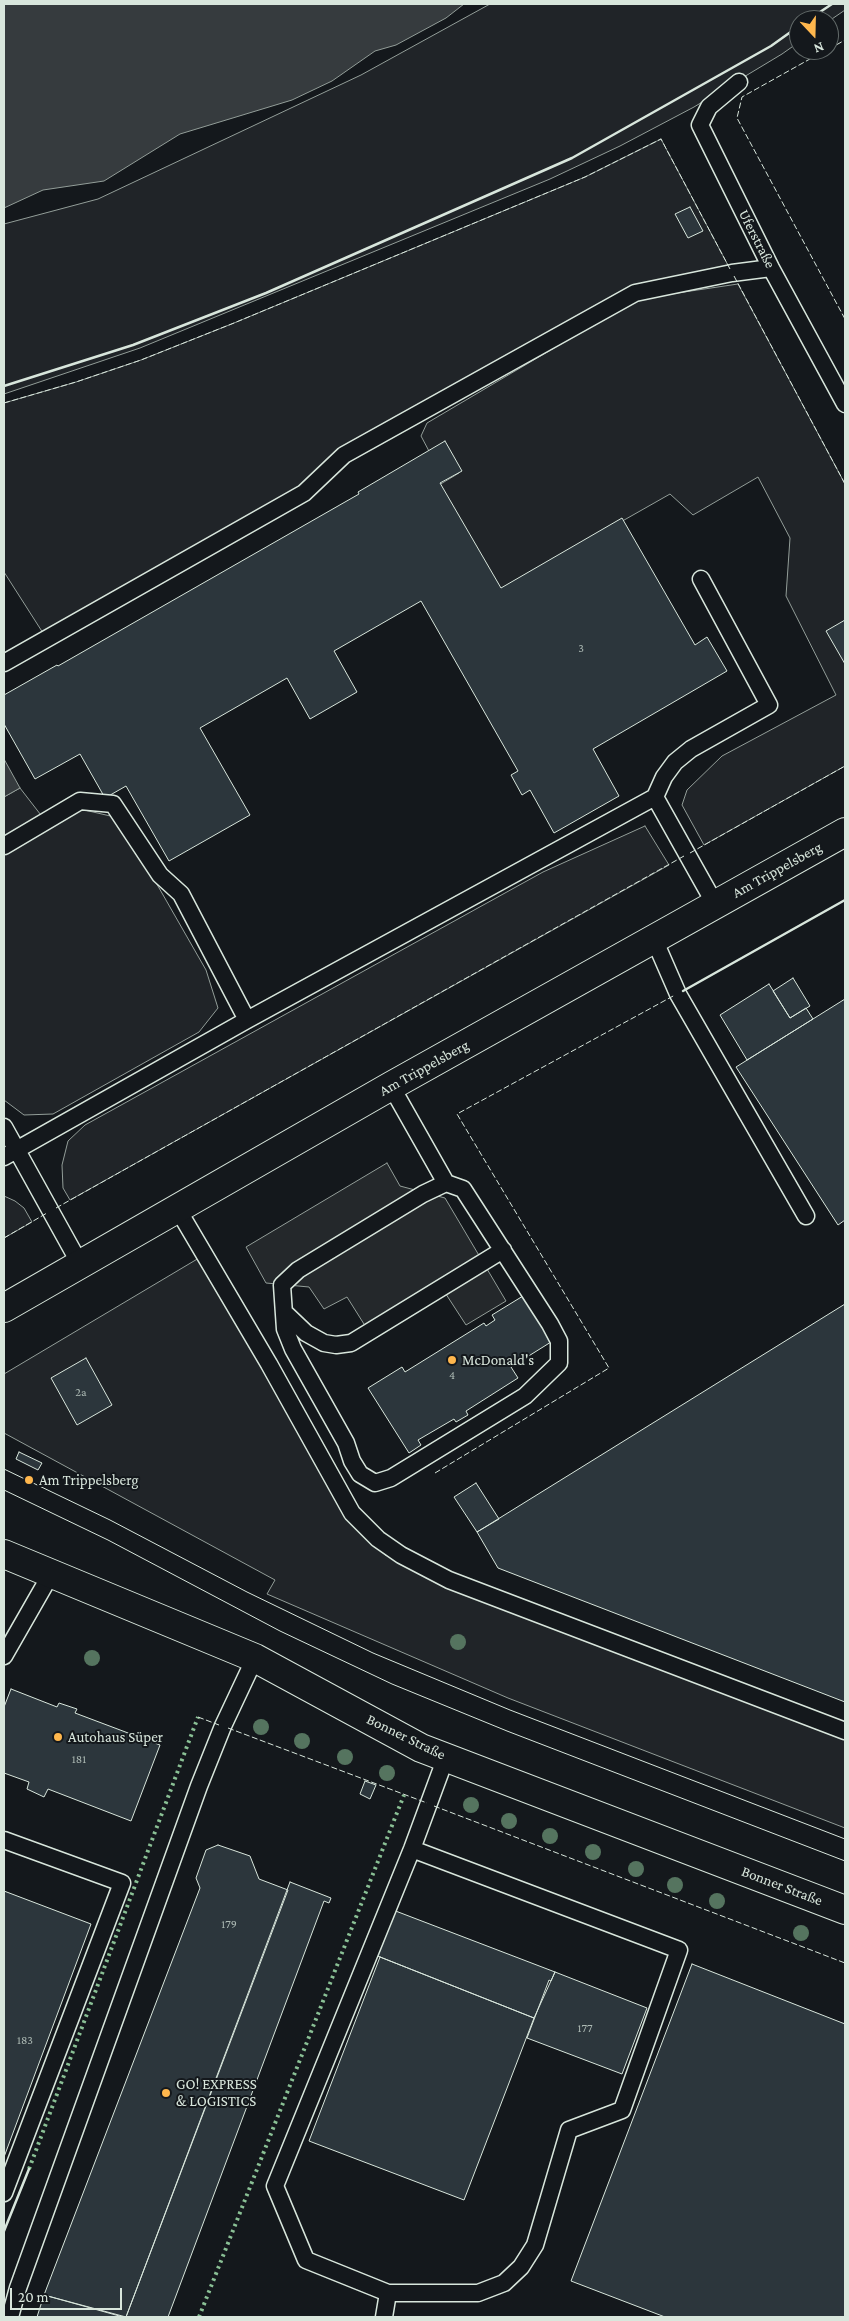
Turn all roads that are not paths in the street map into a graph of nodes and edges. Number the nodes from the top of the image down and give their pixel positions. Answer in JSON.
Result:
{"nodes":[{"id":1,"x":739,"y":82,"type":"dead end"},
{"id":2,"x":771,"y":268,"type":"junction"},
{"id":3,"x":845,"y":404,"type":"edge"},
{"id":4,"x":701,"y":579,"type":"dead end"},
{"id":5,"x":4,"y":663,"type":"edge"},
{"id":6,"x":655,"y":797,"type":"junction"},
{"id":7,"x":845,"y":832,"type":"edge"},
{"id":8,"x":4,"y":846,"type":"edge"},
{"id":9,"x":716,"y":904,"type":"junction"},
{"id":10,"x":654,"y":939,"type":"junction"},
{"id":11,"x":247,"y":1020,"type":"junction"},
{"id":12,"x":392,"y":1086,"type":"junction"},
{"id":13,"x":4,"y":1127,"type":"edge"},
{"id":14,"x":10,"y":1153,"type":"edge"},
{"id":15,"x":446,"y":1182,"type":"junction"},
{"id":16,"x":177,"y":1208,"type":"junction"},
{"id":17,"x":806,"y":1216,"type":"dead end"},
{"id":18,"x":503,"y":1250,"type":"junction"},
{"id":19,"x":80,"y":1264,"type":"junction"},
{"id":20,"x":4,"y":1308,"type":"edge"},
{"id":21,"x":285,"y":1313,"type":"junction"},
{"id":22,"x":4,"y":1554,"type":"edge"},
{"id":23,"x":51,"y":1574,"type":"junction"},
{"id":24,"x":4,"y":1656,"type":"edge"},
{"id":25,"x":255,"y":1658,"type":"junction"},
{"id":26,"x":845,"y":1731,"type":"edge"},
{"id":27,"x":446,"y":1757,"type":"junction"},
{"id":28,"x":4,"y":1840,"type":"edge"},
{"id":29,"x":412,"y":1849,"type":"junction"},
{"id":30,"x":845,"y":1910,"type":"edge"},
{"id":31,"x":4,"y":2193,"type":"edge"},
{"id":32,"x":388,"y":2293,"type":"junction"},
{"id":33,"x":10,"y":2317,"type":"edge"},
{"id":34,"x":384,"y":2317,"type":"edge"}],
"edges":[{"from":1,"to":2,"type":"lane","name":"Uferstraße"},
{"from":2,"to":3,"type":"lane","name":"Uferstraße"},
{"from":2,"to":5,"type":"lane"},
{"from":4,"to":6,"type":"lane"},
{"from":6,"to":9,"type":"lane"},
{"from":6,"to":11,"type":"lane"},
{"from":7,"to":9,"type":"street","name":"Am Trippelsberg"},
{"from":8,"to":11,"type":"lane"},
{"from":9,"to":10,"type":"street","name":"Am Trippelsberg"},
{"from":10,"to":12,"type":"street","name":"Am Trippelsberg"},
{"from":10,"to":17,"type":"lane"},
{"from":11,"to":14,"type":"lane"},
{"from":12,"to":15,"type":"lane"},
{"from":12,"to":16,"type":"street","name":"Am Trippelsberg"},
{"from":13,"to":14,"type":"lane"},
{"from":14,"to":19,"type":"lane"},
{"from":15,"to":18,"type":"lane"},
{"from":15,"to":21,"type":"lane"},
{"from":16,"to":19,"type":"street","name":"Am Trippelsberg"},
{"from":16,"to":26,"type":"lane"},
{"from":18,"to":21,"type":"lane"},
{"from":18,"to":21,"type":"lane"},
{"from":19,"to":20,"type":"street","name":"Am Trippelsberg"},
{"from":22,"to":23,"type":"street","name":"Bonner Straße"},
{"from":23,"to":24,"type":"lane"},
{"from":23,"to":25,"type":"street","name":"Bonner Straße"},
{"from":25,"to":27,"type":"street","name":"Bonner Straße"},
{"from":25,"to":33,"type":"lane"},
{"from":27,"to":29,"type":"lane"},
{"from":27,"to":30,"type":"street","name":"Bonner Straße"},
{"from":28,"to":31,"type":"lane"},
{"from":29,"to":32,"type":"lane"},
{"from":29,"to":32,"type":"lane"},
{"from":32,"to":34,"type":"lane"}]}
